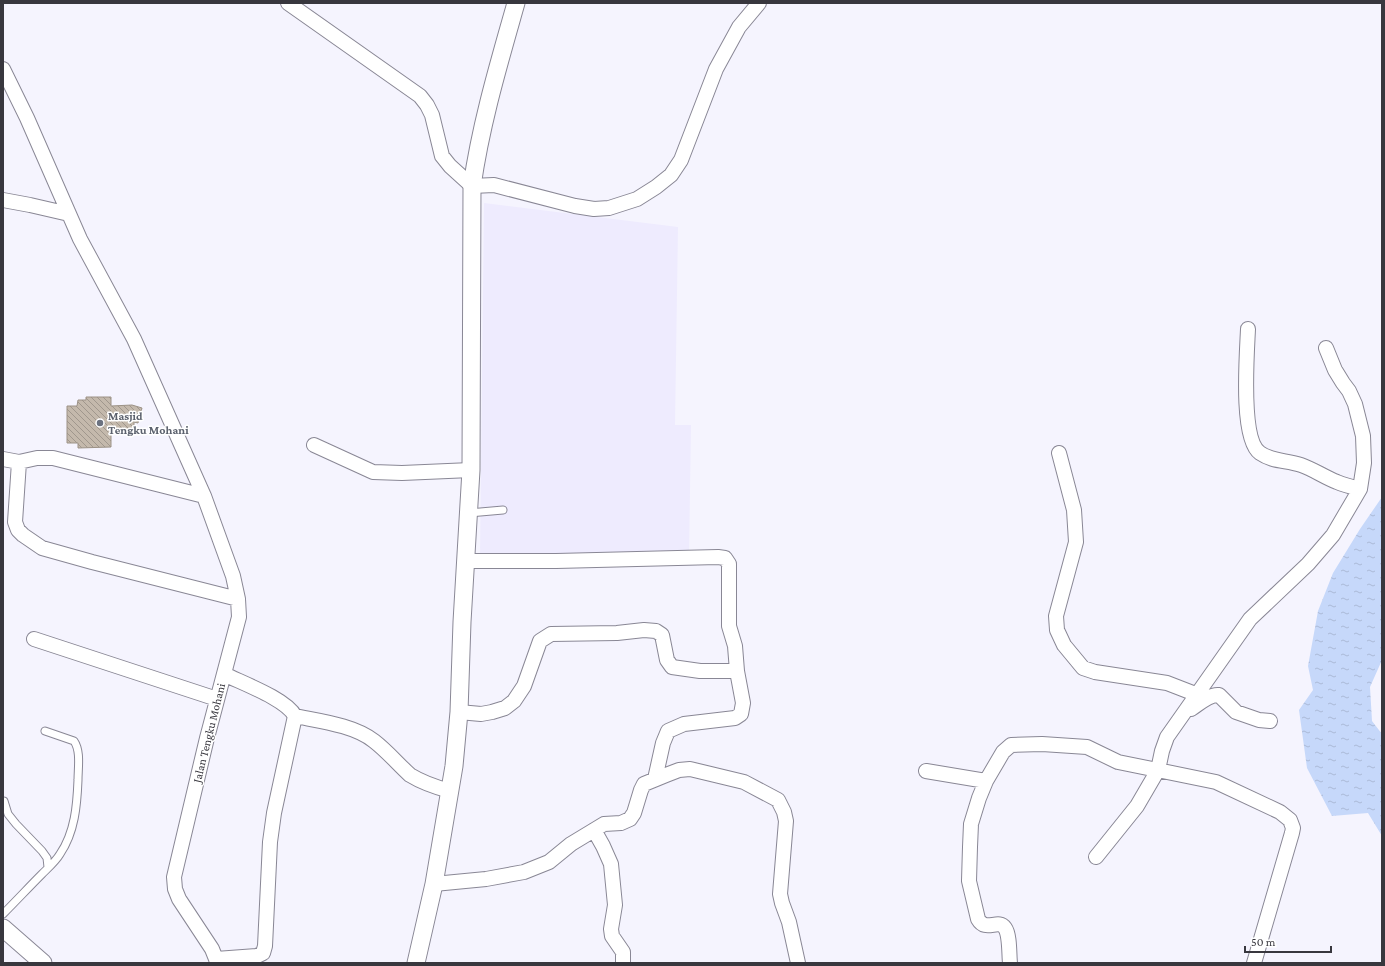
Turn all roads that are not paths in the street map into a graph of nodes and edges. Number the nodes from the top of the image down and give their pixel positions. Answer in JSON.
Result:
{"nodes":[{"id":1,"x":288,"y":3,"type":"edge"},
{"id":2,"x":516,"y":3,"type":"edge"},
{"id":3,"x":759,"y":3,"type":"edge"},
{"id":4,"x":3,"y":69,"type":"edge"},
{"id":5,"x":472,"y":186,"type":"junction"},
{"id":6,"x":3,"y":200,"type":"edge"},
{"id":7,"x":68,"y":214,"type":"junction"},
{"id":8,"x":1248,"y":329,"type":"dead end"},
{"id":9,"x":1326,"y":348,"type":"dead end"},
{"id":10,"x":314,"y":445,"type":"dead end"},
{"id":11,"x":1059,"y":453,"type":"dead end"},
{"id":12,"x":3,"y":460,"type":"edge"},
{"id":13,"x":19,"y":462,"type":"junction"},
{"id":14,"x":471,"y":470,"type":"junction"},
{"id":15,"x":1360,"y":489,"type":"junction"},
{"id":16,"x":204,"y":496,"type":"junction"},
{"id":17,"x":503,"y":510,"type":"dead end"},
{"id":18,"x":468,"y":513,"type":"junction"},
{"id":19,"x":466,"y":561,"type":"junction"},
{"id":20,"x":238,"y":599,"type":"junction"},
{"id":21,"x":34,"y":639,"type":"dead end"},
{"id":22,"x":737,"y":671,"type":"junction"},
{"id":23,"x":224,"y":674,"type":"junction"},
{"id":24,"x":1198,"y":695,"type":"junction"},
{"id":25,"x":217,"y":699,"type":"junction"},
{"id":26,"x":459,"y":712,"type":"junction"},
{"id":27,"x":1185,"y":713,"type":"junction"},
{"id":28,"x":295,"y":716,"type":"junction"},
{"id":29,"x":1270,"y":721,"type":"dead end"},
{"id":30,"x":45,"y":731,"type":"dead end"},
{"id":31,"x":1158,"y":770,"type":"junction"},
{"id":32,"x":926,"y":771,"type":"dead end"},
{"id":33,"x":655,"y":779,"type":"junction"},
{"id":34,"x":986,"y":781,"type":"junction"},
{"id":35,"x":450,"y":791,"type":"junction"},
{"id":36,"x":4,"y":801,"type":"edge"},
{"id":37,"x":594,"y":830,"type":"junction"},
{"id":38,"x":1096,"y":857,"type":"dead end"},
{"id":39,"x":48,"y":867,"type":"junction"},
{"id":40,"x":434,"y":884,"type":"junction"},
{"id":41,"x":3,"y":914,"type":"edge"},
{"id":42,"x":3,"y":928,"type":"edge"},
{"id":43,"x":217,"y":961,"type":"edge"},
{"id":44,"x":43,"y":963,"type":"edge"},
{"id":45,"x":416,"y":963,"type":"edge"},
{"id":46,"x":623,"y":963,"type":"edge"},
{"id":47,"x":798,"y":963,"type":"edge"},
{"id":48,"x":1010,"y":963,"type":"edge"},
{"id":49,"x":1254,"y":963,"type":"edge"}],
"edges":[{"from":1,"to":5,"type":"street"},
{"from":2,"to":5,"type":"street"},
{"from":3,"to":5,"type":"street"},
{"from":4,"to":7,"type":"street","name":"Jalan Tengku Mohani"},
{"from":5,"to":14,"type":"street"},
{"from":6,"to":7,"type":"street"},
{"from":7,"to":16,"type":"street","name":"Jalan Tengku Mohani"},
{"from":8,"to":15,"type":"street"},
{"from":9,"to":15,"type":"street"},
{"from":10,"to":14,"type":"street"},
{"from":11,"to":24,"type":"street"},
{"from":12,"to":13,"type":"street"},
{"from":13,"to":16,"type":"street"},
{"from":13,"to":20,"type":"street"},
{"from":14,"to":18,"type":"street"},
{"from":15,"to":24,"type":"street"},
{"from":16,"to":20,"type":"street","name":"Jalan Tengku Mohani"},
{"from":17,"to":18,"type":"lane"},
{"from":18,"to":19,"type":"street"},
{"from":19,"to":22,"type":"street"},
{"from":19,"to":26,"type":"street"},
{"from":20,"to":23,"type":"street","name":"Jalan Tengku Mohani"},
{"from":21,"to":25,"type":"street"},
{"from":22,"to":26,"type":"street"},
{"from":22,"to":33,"type":"street"},
{"from":23,"to":25,"type":"street","name":"Jalan Tengku Mohani"},
{"from":23,"to":28,"type":"street"},
{"from":24,"to":27,"type":"street"},
{"from":25,"to":43,"type":"street","name":"Jalan Tengku Mohani"},
{"from":26,"to":35,"type":"street"},
{"from":27,"to":29,"type":"street"},
{"from":27,"to":31,"type":"street"},
{"from":28,"to":35,"type":"street"},
{"from":28,"to":43,"type":"street"},
{"from":30,"to":39,"type":"lane"},
{"from":31,"to":34,"type":"street"},
{"from":31,"to":38,"type":"street"},
{"from":31,"to":49,"type":"street"},
{"from":32,"to":34,"type":"street"},
{"from":33,"to":37,"type":"street"},
{"from":33,"to":47,"type":"street"},
{"from":34,"to":48,"type":"street"},
{"from":35,"to":40,"type":"street"},
{"from":36,"to":39,"type":"lane"},
{"from":37,"to":40,"type":"street"},
{"from":37,"to":46,"type":"street"},
{"from":39,"to":41,"type":"lane"},
{"from":40,"to":45,"type":"street"},
{"from":42,"to":44,"type":"street"}]}
